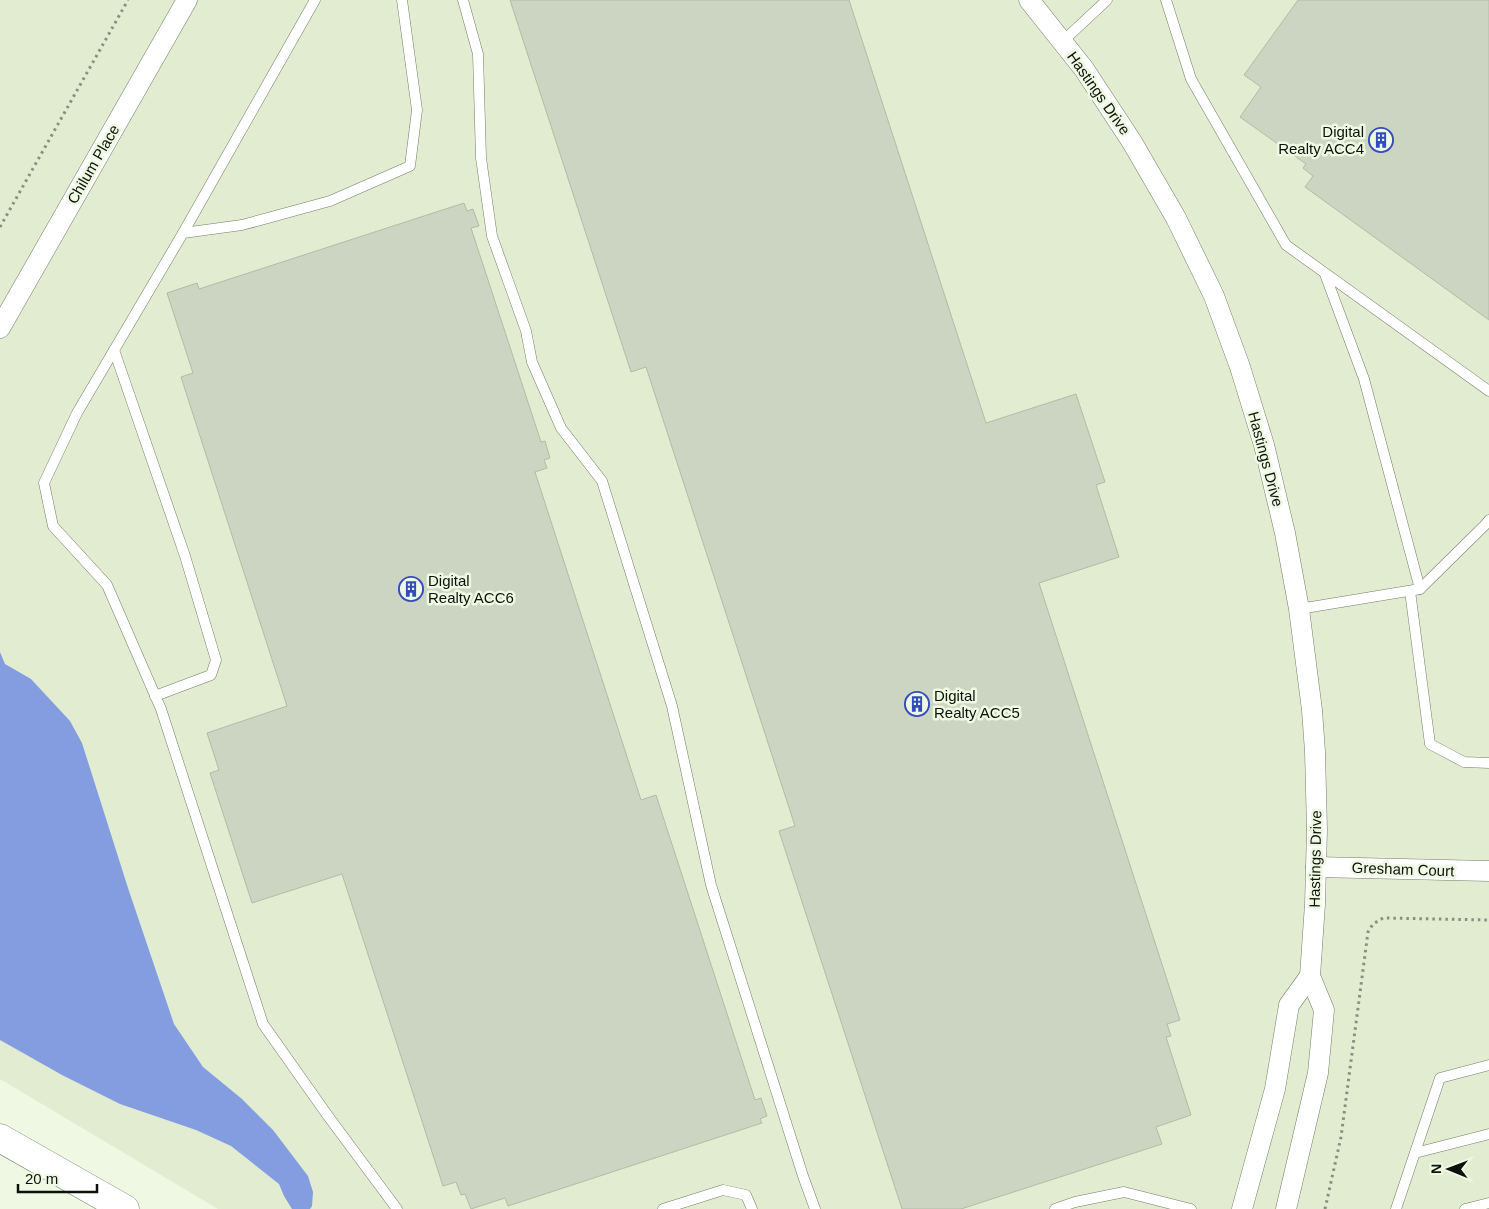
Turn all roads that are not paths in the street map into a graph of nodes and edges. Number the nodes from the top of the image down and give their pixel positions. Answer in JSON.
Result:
{"nodes":[{"id":1,"x":187,"y":0,"type":"edge"},
{"id":2,"x":315,"y":0,"type":"edge"},
{"id":3,"x":402,"y":0,"type":"edge"},
{"id":4,"x":463,"y":0,"type":"edge"},
{"id":5,"x":1030,"y":0,"type":"edge"},
{"id":6,"x":1107,"y":0,"type":"edge"},
{"id":7,"x":1167,"y":0,"type":"edge"},
{"id":8,"x":1062,"y":42,"type":"junction"},
{"id":9,"x":183,"y":233,"type":"junction"},
{"id":10,"x":1324,"y":273,"type":"junction"},
{"id":11,"x":0,"y":328,"type":"edge"},
{"id":12,"x":114,"y":350,"type":"junction"},
{"id":13,"x":1489,"y":391,"type":"edge"},
{"id":14,"x":1489,"y":520,"type":"edge"},
{"id":15,"x":1420,"y":589,"type":"junction"},
{"id":16,"x":1410,"y":591,"type":"junction"},
{"id":17,"x":1299,"y":609,"type":"junction"},
{"id":18,"x":155,"y":696,"type":"junction"},
{"id":19,"x":1489,"y":763,"type":"edge"},
{"id":20,"x":1316,"y":867,"type":"junction"},
{"id":21,"x":1489,"y":871,"type":"edge"},
{"id":22,"x":1310,"y":976,"type":"junction"},
{"id":23,"x":1489,"y":1064,"type":"edge"},
{"id":24,"x":1489,"y":1134,"type":"edge"},
{"id":25,"x":0,"y":1138,"type":"edge"},
{"id":26,"x":1414,"y":1153,"type":"junction"},
{"id":27,"x":1489,"y":1203,"type":"edge"},
{"id":28,"x":125,"y":1209,"type":"edge"},
{"id":29,"x":397,"y":1209,"type":"edge"},
{"id":30,"x":663,"y":1209,"type":"edge"},
{"id":31,"x":752,"y":1209,"type":"edge"},
{"id":32,"x":816,"y":1209,"type":"edge"},
{"id":33,"x":1055,"y":1209,"type":"edge"},
{"id":34,"x":1191,"y":1209,"type":"edge"},
{"id":35,"x":1242,"y":1209,"type":"edge"},
{"id":36,"x":1286,"y":1209,"type":"edge"},
{"id":37,"x":1396,"y":1209,"type":"edge"},
{"id":38,"x":1465,"y":1209,"type":"edge"}],
"edges":[{"from":1,"to":11,"type":"street","name":"Chilum Place"},
{"from":2,"to":9,"type":"lane"},
{"from":3,"to":9,"type":"lane"},
{"from":4,"to":32,"type":"lane"},
{"from":5,"to":8,"type":"street","name":"Hastings Drive"},
{"from":6,"to":8,"type":"lane"},
{"from":7,"to":10,"type":"lane"},
{"from":8,"to":17,"type":"street","name":"Hastings Drive"},
{"from":9,"to":12,"type":"lane"},
{"from":10,"to":13,"type":"lane"},
{"from":10,"to":15,"type":"lane"},
{"from":12,"to":18,"type":"lane"},
{"from":12,"to":18,"type":"lane"},
{"from":14,"to":15,"type":"lane"},
{"from":15,"to":16,"type":"lane"},
{"from":16,"to":17,"type":"lane"},
{"from":16,"to":19,"type":"lane"},
{"from":17,"to":20,"type":"street","name":"Hastings Drive"},
{"from":18,"to":29,"type":"lane"},
{"from":20,"to":21,"type":"street","name":"Gresham Court"},
{"from":20,"to":22,"type":"street","name":"Hastings Drive"},
{"from":22,"to":35,"type":"street"},
{"from":22,"to":36,"type":"street","name":"Hastings Drive"},
{"from":23,"to":26,"type":"lane"},
{"from":24,"to":26,"type":"lane"},
{"from":25,"to":28,"type":"street"},
{"from":26,"to":37,"type":"lane"},
{"from":27,"to":38,"type":"lane"},
{"from":30,"to":31,"type":"lane"},
{"from":33,"to":34,"type":"lane"}]}
